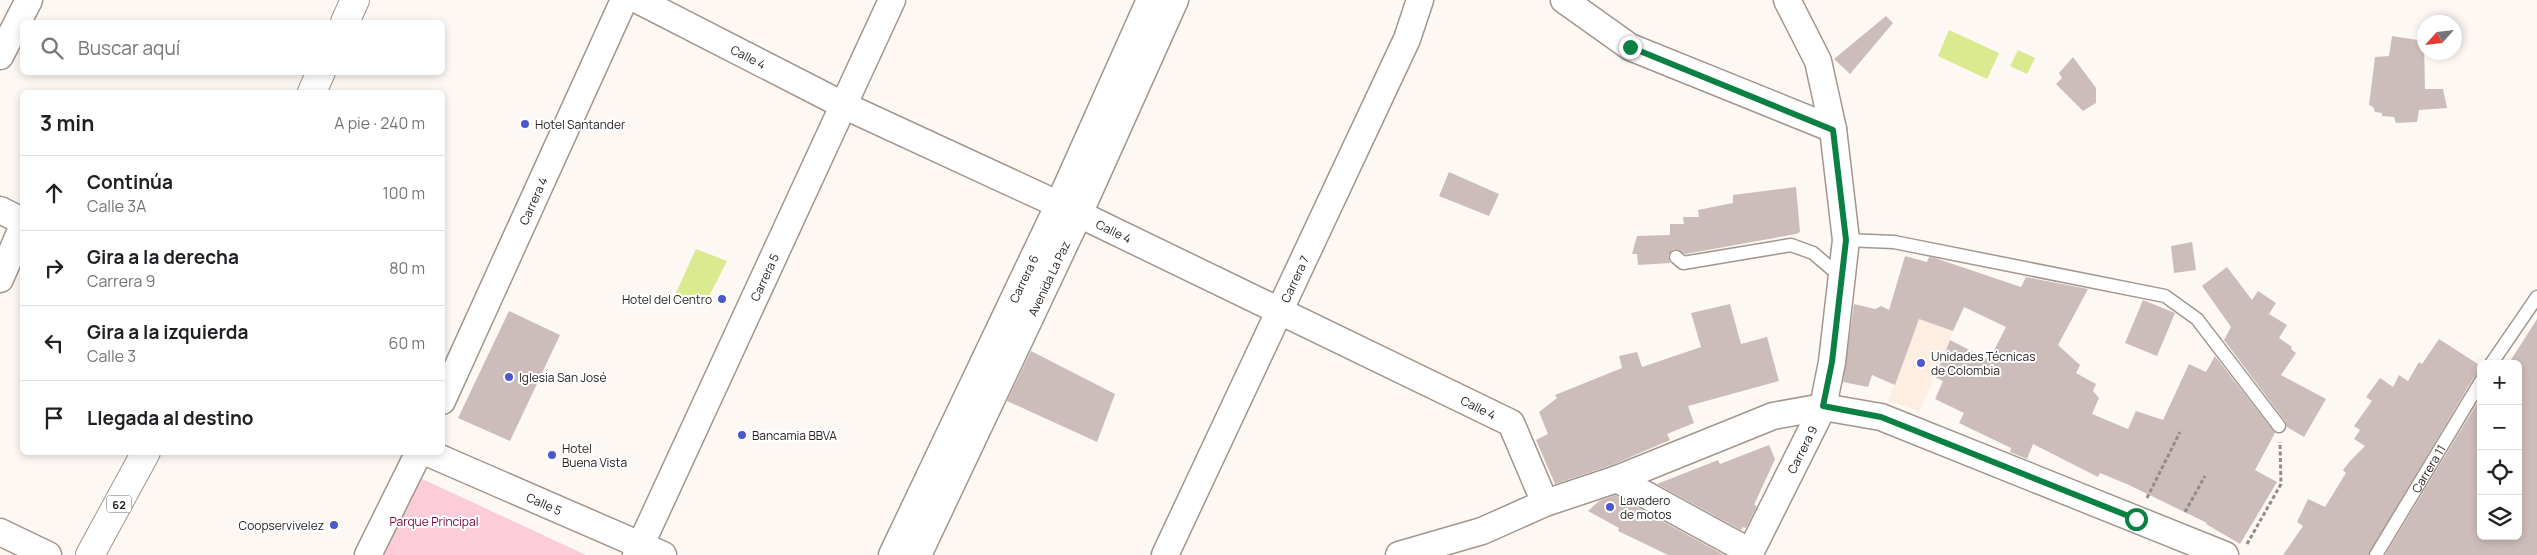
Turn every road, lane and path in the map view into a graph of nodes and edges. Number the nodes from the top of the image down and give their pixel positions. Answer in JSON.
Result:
{"nodes":[{"id":1,"x":29,"y":0,"type":"edge"},
{"id":2,"x":355,"y":0,"type":"edge"},
{"id":3,"x":624,"y":0,"type":"edge"},
{"id":4,"x":638,"y":0,"type":"edge"},
{"id":5,"x":892,"y":0,"type":"edge"},
{"id":6,"x":1150,"y":0,"type":"edge"},
{"id":7,"x":1175,"y":0,"type":"edge"},
{"id":8,"x":1420,"y":0,"type":"edge"},
{"id":9,"x":1564,"y":0,"type":"edge"},
{"id":10,"x":1787,"y":0,"type":"edge"},
{"id":11,"x":345,"y":20,"type":"edge"},
{"id":12,"x":0,"y":56,"type":"edge"},
{"id":13,"x":320,"y":75,"type":"edge"},
{"id":14,"x":313,"y":90,"type":"edge"},
{"id":15,"x":843,"y":105,"type":"junction"},
{"id":16,"x":1833,"y":130,"type":"junction"},
{"id":17,"x":0,"y":210,"type":"edge"},
{"id":18,"x":1068,"y":210,"type":"junction"},
{"id":19,"x":20,"y":220,"type":"edge"},
{"id":20,"x":20,"y":233,"type":"edge"},
{"id":21,"x":1846,"y":240,"type":"junction"},
{"id":22,"x":1676,"y":257,"type":"dead end"},
{"id":23,"x":1840,"y":276,"type":"junction"},
{"id":24,"x":0,"y":279,"type":"edge"},
{"id":25,"x":2537,"y":297,"type":"edge"},
{"id":26,"x":1280,"y":312,"type":"junction"},
{"id":27,"x":2494,"y":360,"type":"edge"},
{"id":28,"x":2477,"y":389,"type":"edge"},
{"id":29,"x":445,"y":394,"type":"edge"},
{"id":30,"x":1823,"y":406,"type":"junction"},
{"id":31,"x":2279,"y":426,"type":"joint"},
{"id":32,"x":2180,"y":432,"type":"dead end"},
{"id":33,"x":144,"y":455,"type":"edge"},
{"id":34,"x":418,"y":455,"type":"edge"},
{"id":35,"x":433,"y":455,"type":"edge"},
{"id":36,"x":2205,"y":476,"type":"dead end"},
{"id":37,"x":1617,"y":479,"type":"junction"},
{"id":38,"x":1545,"y":503,"type":"junction"},
{"id":39,"x":2136,"y":519,"type":"junction"},
{"id":40,"x":1482,"y":531,"type":"junction"},
{"id":41,"x":0,"y":532,"type":"edge"},
{"id":42,"x":2173,"y":534,"type":"junction"},
{"id":43,"x":2235,"y":551,"type":"edge"},
{"id":44,"x":647,"y":552,"type":"edge"},
{"id":45,"x":1749,"y":554,"type":"edge"},
{"id":46,"x":48,"y":555,"type":"edge"},
{"id":47,"x":90,"y":555,"type":"edge"},
{"id":48,"x":368,"y":555,"type":"edge"},
{"id":49,"x":892,"y":555,"type":"edge"},
{"id":50,"x":918,"y":555,"type":"edge"},
{"id":51,"x":1165,"y":555,"type":"edge"},
{"id":52,"x":1399,"y":555,"type":"edge"},
{"id":53,"x":1471,"y":555,"type":"edge"},
{"id":54,"x":2376,"y":555,"type":"edge"}],
"edges":[{"from":1,"to":12,"type":"street"},
{"from":2,"to":11,"type":"main road"},
{"from":3,"to":29,"type":"street","name":"Carrera 4"},
{"from":4,"to":15,"type":"street","name":"Calle 4"},
{"from":5,"to":15,"type":"street","name":"Carrera 5"},
{"from":6,"to":18,"type":"street","name":"Carrera 6"},
{"from":7,"to":18,"type":"street","name":"Avenida La Paz"},
{"from":8,"to":26,"type":"street","name":"Carrera 7"},
{"from":9,"to":16,"type":"street"},
{"from":10,"to":16,"type":"street","name":"Carrera 9"},
{"from":13,"to":14,"type":"main road"},
{"from":15,"to":18,"type":"street","name":"Calle 4"},
{"from":15,"to":44,"type":"street","name":"Carrera 5"},
{"from":16,"to":21,"type":"street","name":"Carrera 9"},
{"from":17,"to":19,"type":"street"},
{"from":18,"to":26,"type":"street","name":"Calle 4"},
{"from":18,"to":49,"type":"street","name":"Carrera 6"},
{"from":18,"to":50,"type":"street","name":"Avenida La Paz"},
{"from":20,"to":24,"type":"street"},
{"from":21,"to":23,"type":"street","name":"Carrera 9"},
{"from":21,"to":31,"type":"lane"},
{"from":22,"to":23,"type":"lane"},
{"from":23,"to":30,"type":"street","name":"Carrera 9"},
{"from":25,"to":27,"type":"lane"},
{"from":26,"to":38,"type":"street","name":"Calle 4"},
{"from":26,"to":51,"type":"street","name":"Carrera 7"},
{"from":28,"to":54,"type":"lane","name":"Carrera 11"},
{"from":30,"to":37,"type":"street"},
{"from":30,"to":39,"type":"street"},
{"from":30,"to":45,"type":"street","name":"Carrera 9"},
{"from":31,"to":43,"type":"path"},
{"from":32,"to":39,"type":"path"},
{"from":33,"to":47,"type":"main road","number":"62"},
{"from":34,"to":48,"type":"street"},
{"from":35,"to":44,"type":"street","name":"Calle 5"},
{"from":36,"to":42,"type":"path"},
{"from":37,"to":38,"type":"street"},
{"from":37,"to":45,"type":"street"},
{"from":38,"to":40,"type":"street"},
{"from":39,"to":42,"type":"street"},
{"from":40,"to":52,"type":"street"},
{"from":40,"to":53,"type":"street"},
{"from":41,"to":46,"type":"street"},
{"from":42,"to":43,"type":"street"}]}
